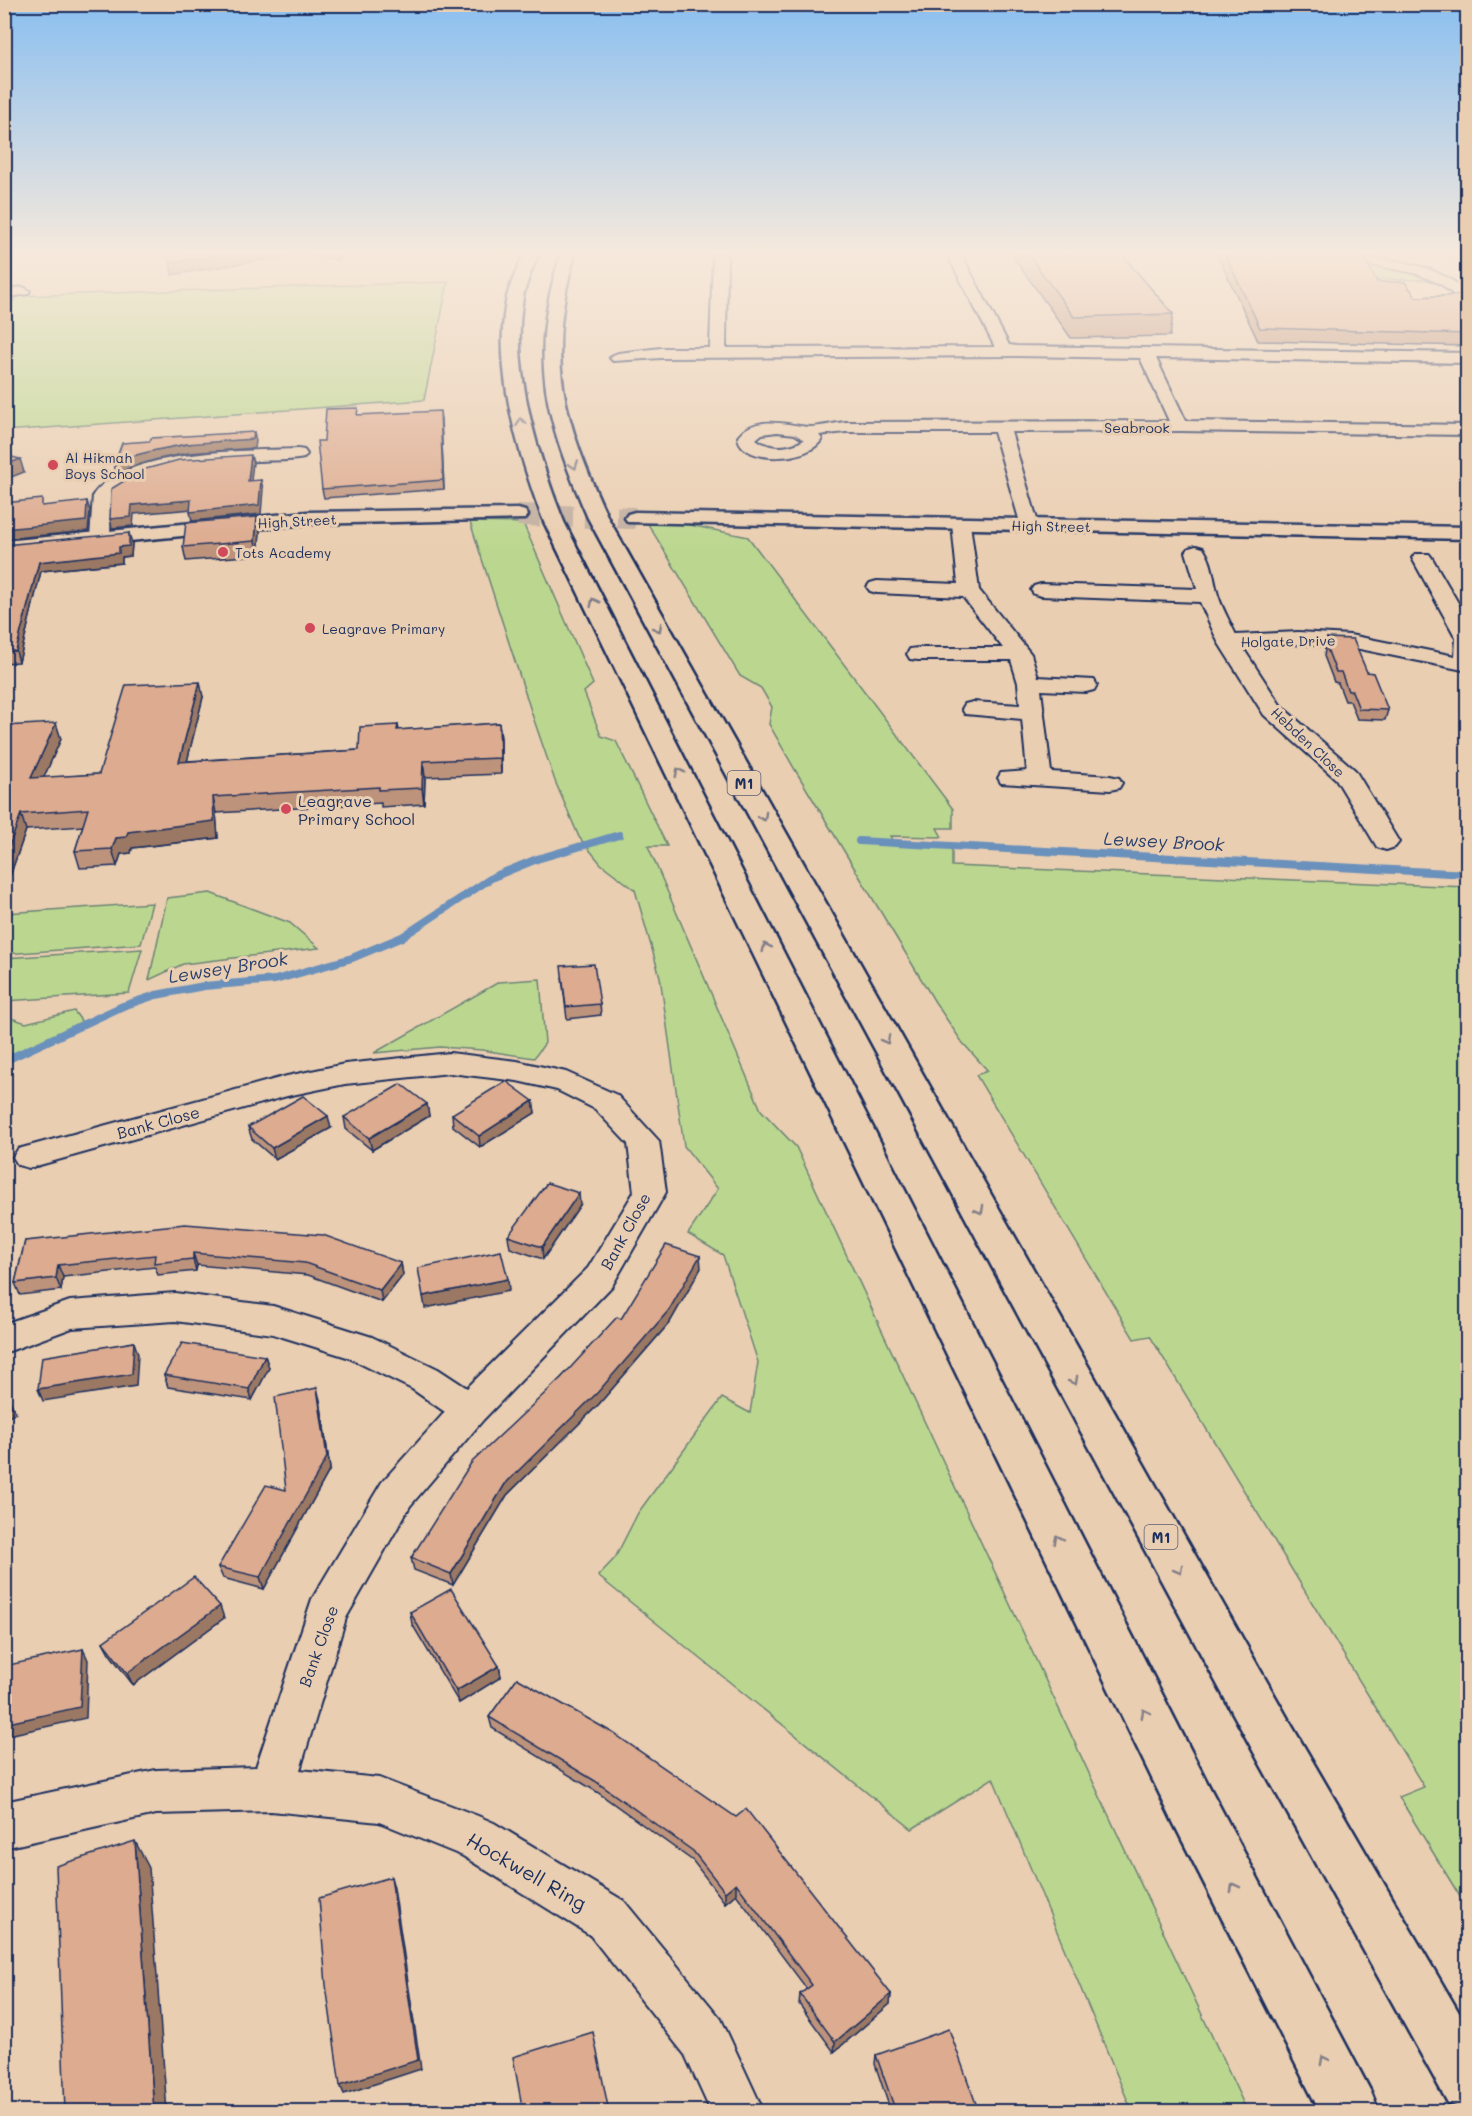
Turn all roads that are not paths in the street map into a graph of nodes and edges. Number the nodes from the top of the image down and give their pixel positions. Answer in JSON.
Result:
{"nodes":[{"id":1,"x":513,"y":353,"type":"edge"},
{"id":2,"x":550,"y":353,"type":"edge"},
{"id":3,"x":718,"y":353,"type":"joint"},
{"id":4,"x":756,"y":353,"type":"edge"},
{"id":5,"x":1073,"y":353,"type":"edge"},
{"id":6,"x":1147,"y":355,"type":"junction"},
{"id":7,"x":618,"y":358,"type":"dead end"},
{"id":8,"x":1467,"y":358,"type":"edge"},
{"id":9,"x":1180,"y":426,"type":"junction"},
{"id":10,"x":1001,"y":427,"type":"junction"},
{"id":11,"x":1467,"y":430,"type":"edge"},
{"id":12,"x":806,"y":432,"type":"dead end"},
{"id":13,"x":298,"y":454,"type":"dead end"},
{"id":14,"x":518,"y":515,"type":"tunnel mouth"},
{"id":15,"x":635,"y":518,"type":"tunnel mouth"},
{"id":16,"x":961,"y":524,"type":"junction"},
{"id":17,"x":1030,"y":526,"type":"junction"},
{"id":18,"x":1467,"y":533,"type":"edge"},
{"id":19,"x":100,"y":537,"type":"junction"},
{"id":20,"x":4,"y":547,"type":"edge"},
{"id":21,"x":1196,"y":552,"type":"dead end"},
{"id":22,"x":1422,"y":558,"type":"dead end"},
{"id":23,"x":877,"y":587,"type":"dead end"},
{"id":24,"x":1041,"y":590,"type":"dead end"},
{"id":25,"x":969,"y":591,"type":"junction"},
{"id":26,"x":1208,"y":597,"type":"junction"},
{"id":27,"x":1229,"y":642,"type":"junction"},
{"id":28,"x":918,"y":654,"type":"dead end"},
{"id":29,"x":1020,"y":654,"type":"junction"},
{"id":30,"x":1467,"y":665,"type":"edge"},
{"id":31,"x":1029,"y":683,"type":"junction"},
{"id":32,"x":1086,"y":685,"type":"dead end"},
{"id":33,"x":973,"y":709,"type":"dead end"},
{"id":34,"x":1031,"y":713,"type":"junction"},
{"id":35,"x":1010,"y":778,"type":"dead end"},
{"id":36,"x":1040,"y":779,"type":"junction"},
{"id":37,"x":1110,"y":783,"type":"dead end"},
{"id":38,"x":1386,"y":842,"type":"dead end"},
{"id":39,"x":29,"y":1157,"type":"dead end"},
{"id":40,"x":4,"y":1339,"type":"edge"},
{"id":41,"x":471,"y":1409,"type":"junction"},
{"id":42,"x":271,"y":1789,"type":"junction"},
{"id":43,"x":4,"y":1825,"type":"edge"},
{"id":44,"x":1467,"y":2083,"type":"edge"},
{"id":45,"x":738,"y":2112,"type":"edge"},
{"id":46,"x":1351,"y":2112,"type":"edge"}],
"edges":[{"from":46,"to":1,"type":"main road","one_way":true},
{"from":2,"to":44,"type":"main road","number":"M1","one_way":true},
{"from":3,"to":4,"type":"street"},
{"from":3,"to":7,"type":"street"},
{"from":5,"to":6,"type":"street"},
{"from":6,"to":8,"type":"street"},
{"from":6,"to":9,"type":"street"},
{"from":9,"to":10,"type":"street","name":"Seabrook"},
{"from":9,"to":11,"type":"street","name":"Seabrook"},
{"from":10,"to":12,"type":"street","name":"Seabrook"},
{"from":10,"to":17,"type":"street"},
{"from":13,"to":19,"type":"street"},
{"from":14,"to":19,"type":"main road","name":"High Street"},
{"from":15,"to":16,"type":"main road","name":"High Street"},
{"from":16,"to":17,"type":"main road","name":"High Street"},
{"from":16,"to":25,"type":"street"},
{"from":17,"to":18,"type":"main road","name":"High Street"},
{"from":19,"to":20,"type":"main road","name":"High Street"},
{"from":21,"to":26,"type":"street","name":"Holgate Drive"},
{"from":22,"to":30,"type":"street"},
{"from":23,"to":25,"type":"street"},
{"from":24,"to":26,"type":"street"},
{"from":25,"to":29,"type":"street"},
{"from":26,"to":27,"type":"street","name":"Holgate Drive"},
{"from":27,"to":30,"type":"street","name":"Holgate Drive"},
{"from":27,"to":38,"type":"street","name":"Hebden Close"},
{"from":28,"to":29,"type":"street"},
{"from":29,"to":31,"type":"street"},
{"from":31,"to":32,"type":"street"},
{"from":31,"to":34,"type":"street"},
{"from":33,"to":34,"type":"street"},
{"from":34,"to":36,"type":"street"},
{"from":35,"to":36,"type":"street"},
{"from":36,"to":37,"type":"street"},
{"from":39,"to":41,"type":"street","name":"Bank Close"},
{"from":40,"to":41,"type":"street"},
{"from":41,"to":42,"type":"street","name":"Bank Close"},
{"from":42,"to":43,"type":"street","name":"Hockwell Ring"},
{"from":42,"to":45,"type":"street","name":"Hockwell Ring"}]}
